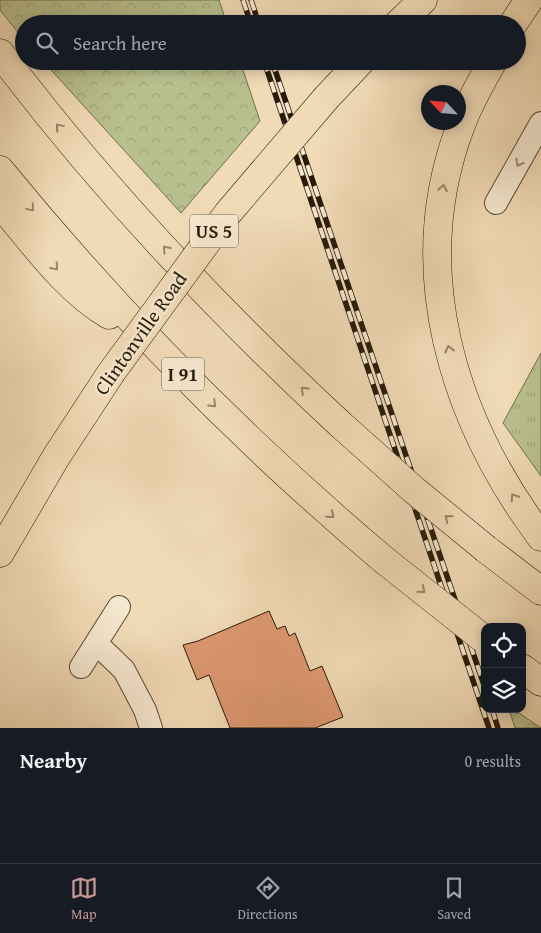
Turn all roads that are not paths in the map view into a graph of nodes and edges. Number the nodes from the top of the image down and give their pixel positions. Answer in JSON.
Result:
{"nodes":[{"id":1,"x":422,"y":0,"type":"edge"},
{"id":2,"x":502,"y":0,"type":"edge"},
{"id":3,"x":529,"y":0,"type":"edge"},
{"id":4,"x":407,"y":15,"type":"edge"},
{"id":5,"x":506,"y":15,"type":"edge"},
{"id":6,"x":518,"y":15,"type":"edge"},
{"id":7,"x":0,"y":53,"type":"edge"},
{"id":8,"x":352,"y":70,"type":"edge"},
{"id":9,"x":488,"y":70,"type":"edge"},
{"id":10,"x":541,"y":122,"type":"edge"},
{"id":11,"x":0,"y":170,"type":"edge"},
{"id":12,"x":496,"y":202,"type":"dead end"},
{"id":13,"x":0,"y":204,"type":"edge"},
{"id":14,"x":138,"y":329,"type":"junction"},
{"id":15,"x":541,"y":537,"type":"edge"},
{"id":16,"x":0,"y":553,"type":"edge"},
{"id":17,"x":541,"y":592,"type":"edge"},
{"id":18,"x":119,"y":607,"type":"dead end"},
{"id":19,"x":481,"y":637,"type":"edge"},
{"id":20,"x":96,"y":643,"type":"junction"},
{"id":21,"x":81,"y":667,"type":"dead end"},
{"id":22,"x":151,"y":728,"type":"edge"}],
"edges":[{"from":1,"to":4,"type":"main road"},
{"from":2,"to":5,"type":"main road"},
{"from":3,"to":6,"type":"main road"},
{"from":17,"to":7,"type":"main road","one_way":true,"bridge":true},
{"from":8,"to":16,"type":"main road","name":"Clintonville Road","number":"US 5","bridge":true},
{"from":15,"to":9,"type":"main road","one_way":true},
{"from":10,"to":12,"type":"street","one_way":true},
{"from":11,"to":14,"type":"main road","number":"I 91","one_way":true},
{"from":13,"to":14,"type":"main road","one_way":true},
{"from":14,"to":19,"type":"main road","number":"I 91","one_way":true,"bridge":true},
{"from":18,"to":20,"type":"street"},
{"from":20,"to":21,"type":"street"},
{"from":20,"to":22,"type":"street"}]}
